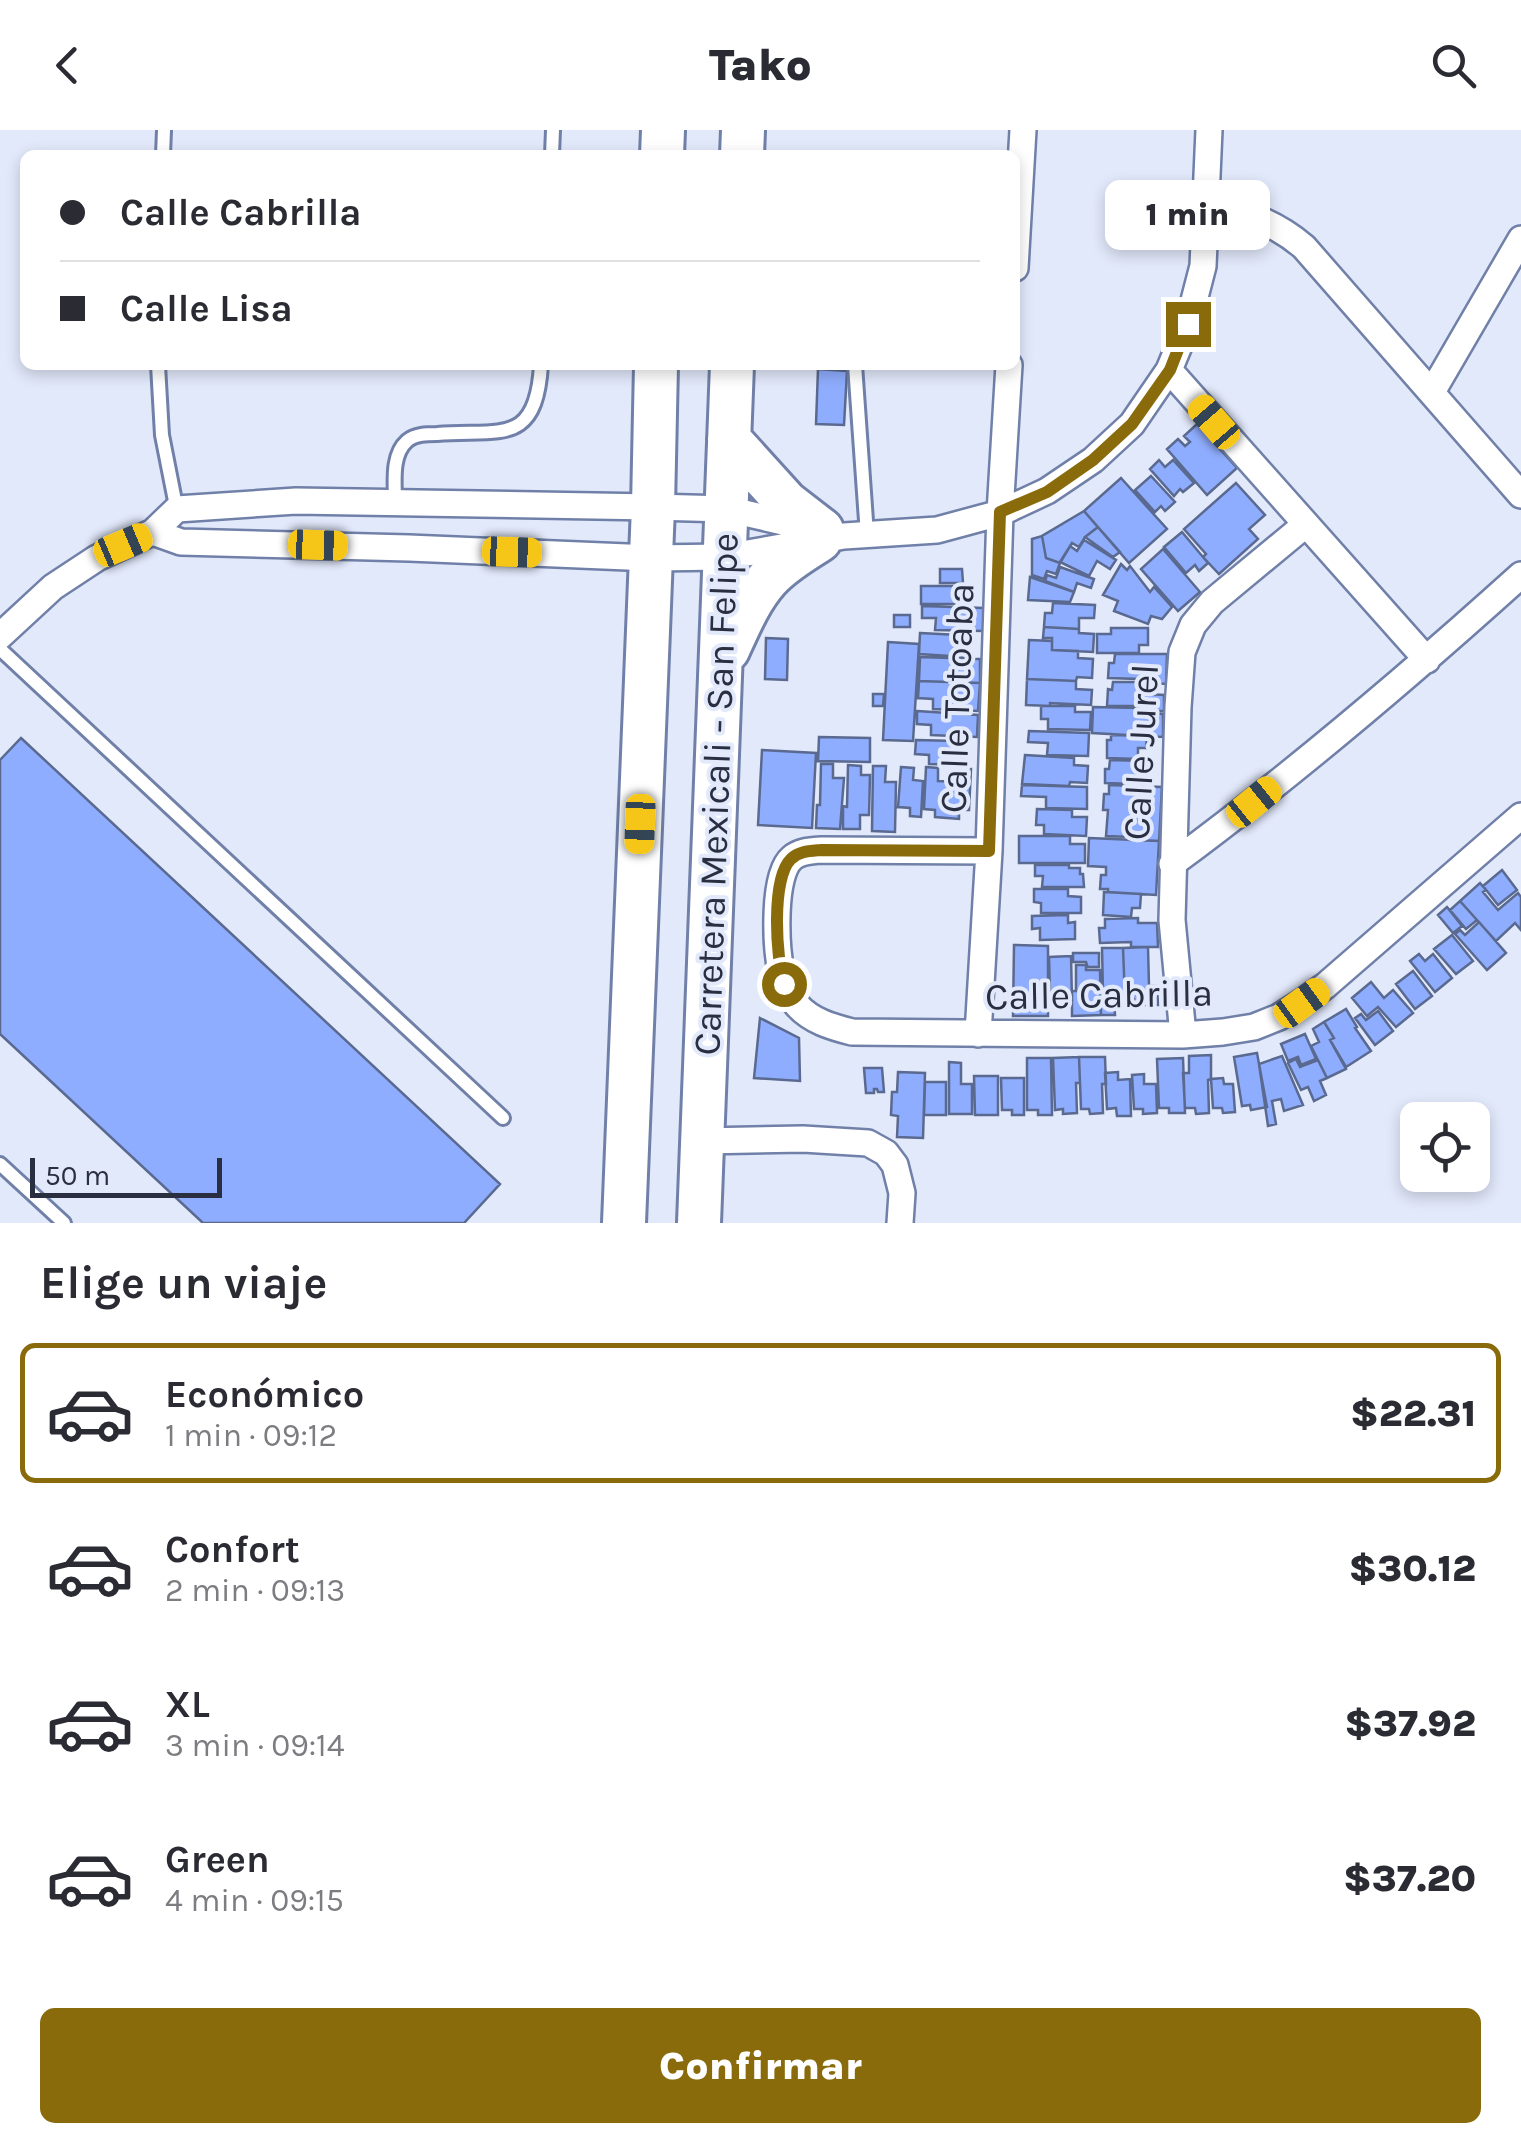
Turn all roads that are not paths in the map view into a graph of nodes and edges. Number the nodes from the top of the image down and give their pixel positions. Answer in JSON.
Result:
{"nodes":[{"id":1,"x":1023,"y":130,"type":"edge"},
{"id":2,"x":1209,"y":130,"type":"edge"},
{"id":3,"x":1020,"y":182,"type":"edge"},
{"id":4,"x":1206,"y":202,"type":"junction"},
{"id":5,"x":1521,"y":240,"type":"edge"},
{"id":6,"x":158,"y":370,"type":"edge"},
{"id":7,"x":541,"y":370,"type":"edge"},
{"id":8,"x":656,"y":370,"type":"edge"},
{"id":9,"x":732,"y":370,"type":"edge"},
{"id":10,"x":854,"y":370,"type":"edge"},
{"id":11,"x":1009,"y":370,"type":"edge"},
{"id":12,"x":1170,"y":370,"type":"junction"},
{"id":13,"x":1432,"y":392,"type":"junction"},
{"id":14,"x":729,"y":439,"type":"junction"},
{"id":15,"x":1521,"y":495,"type":"edge"},
{"id":16,"x":396,"y":501,"type":"junction"},
{"id":17,"x":653,"y":506,"type":"junction"},
{"id":18,"x":176,"y":509,"type":"junction"},
{"id":19,"x":726,"y":509,"type":"junction"},
{"id":20,"x":1000,"y":512,"type":"junction"},
{"id":21,"x":1305,"y":524,"type":"junction"},
{"id":22,"x":153,"y":532,"type":"junction"},
{"id":23,"x":838,"y":535,"type":"junction"},
{"id":24,"x":181,"y":542,"type":"junction"},
{"id":25,"x":725,"y":557,"type":"junction"},
{"id":26,"x":651,"y":558,"type":"junction"},
{"id":27,"x":1521,"y":574,"type":"edge"},
{"id":28,"x":0,"y":636,"type":"edge"},
{"id":29,"x":0,"y":650,"type":"edge"},
{"id":30,"x":1427,"y":660,"type":"junction"},
{"id":31,"x":721,"y":664,"type":"junction"},
{"id":32,"x":1521,"y":816,"type":"edge"},
{"id":33,"x":989,"y":851,"type":"junction"},
{"id":34,"x":1172,"y":864,"type":"junction"},
{"id":35,"x":978,"y":1034,"type":"junction"},
{"id":36,"x":1183,"y":1035,"type":"junction"},
{"id":37,"x":503,"y":1118,"type":"dead end"},
{"id":38,"x":702,"y":1141,"type":"junction"},
{"id":39,"x":0,"y":1164,"type":"edge"},
{"id":40,"x":64,"y":1223,"type":"edge"},
{"id":41,"x":624,"y":1223,"type":"edge"},
{"id":42,"x":699,"y":1223,"type":"edge"},
{"id":43,"x":900,"y":1223,"type":"edge"}],
"edges":[{"from":1,"to":3,"type":"street"},
{"from":2,"to":4,"type":"street"},
{"from":4,"to":12,"type":"street"},
{"from":4,"to":13,"type":"street"},
{"from":5,"to":13,"type":"street"},
{"from":6,"to":18,"type":"lane"},
{"from":7,"to":16,"type":"lane"},
{"from":8,"to":17,"type":"highway","name":"Carretera Mexicali - San Felipe"},
{"from":9,"to":14,"type":"highway","name":"Carretera Mexicali - San Felipe"},
{"from":10,"to":23,"type":"lane"},
{"from":11,"to":20,"type":"street","name":"Calle Totoaba"},
{"from":12,"to":20,"type":"street"},
{"from":12,"to":21,"type":"street"},
{"from":13,"to":15,"type":"street"},
{"from":14,"to":19,"type":"highway","name":"Carretera Mexicali - San Felipe"},
{"from":14,"to":23,"type":"highway"},
{"from":16,"to":17,"type":"street"},
{"from":16,"to":18,"type":"street"},
{"from":17,"to":19,"type":"street"},
{"from":17,"to":26,"type":"highway","name":"Carretera Mexicali - San Felipe"},
{"from":18,"to":22,"type":"street"},
{"from":18,"to":24,"type":"lane"},
{"from":19,"to":23,"type":"street"},
{"from":19,"to":25,"type":"highway","name":"Carretera Mexicali - San Felipe"},
{"from":20,"to":23,"type":"street"},
{"from":20,"to":33,"type":"street","name":"Calle Totoaba"},
{"from":21,"to":30,"type":"street"},
{"from":21,"to":34,"type":"street","name":"Calle Jurel"},
{"from":22,"to":24,"type":"street"},
{"from":22,"to":28,"type":"street"},
{"from":23,"to":25,"type":"street"},
{"from":23,"to":31,"type":"highway"},
{"from":24,"to":26,"type":"street"},
{"from":25,"to":26,"type":"street"},
{"from":25,"to":31,"type":"highway","name":"Carretera Mexicali - San Felipe"},
{"from":26,"to":41,"type":"highway","name":"Carretera Mexicali - San Felipe"},
{"from":27,"to":30,"type":"street"},
{"from":29,"to":37,"type":"lane"},
{"from":30,"to":34,"type":"street"},
{"from":31,"to":38,"type":"highway","name":"Carretera Mexicali - San Felipe"},
{"from":32,"to":36,"type":"street","name":"Calle Cabrilla"},
{"from":33,"to":35,"type":"street","name":"Calle Totoaba"},
{"from":33,"to":35,"type":"street","name":"Calle Cabrilla"},
{"from":34,"to":36,"type":"street","name":"Calle Jurel"},
{"from":35,"to":36,"type":"street","name":"Calle Cabrilla"},
{"from":38,"to":42,"type":"highway","name":"Carretera Mexicali - San Felipe"},
{"from":38,"to":43,"type":"street"},
{"from":39,"to":40,"type":"lane"}]}
